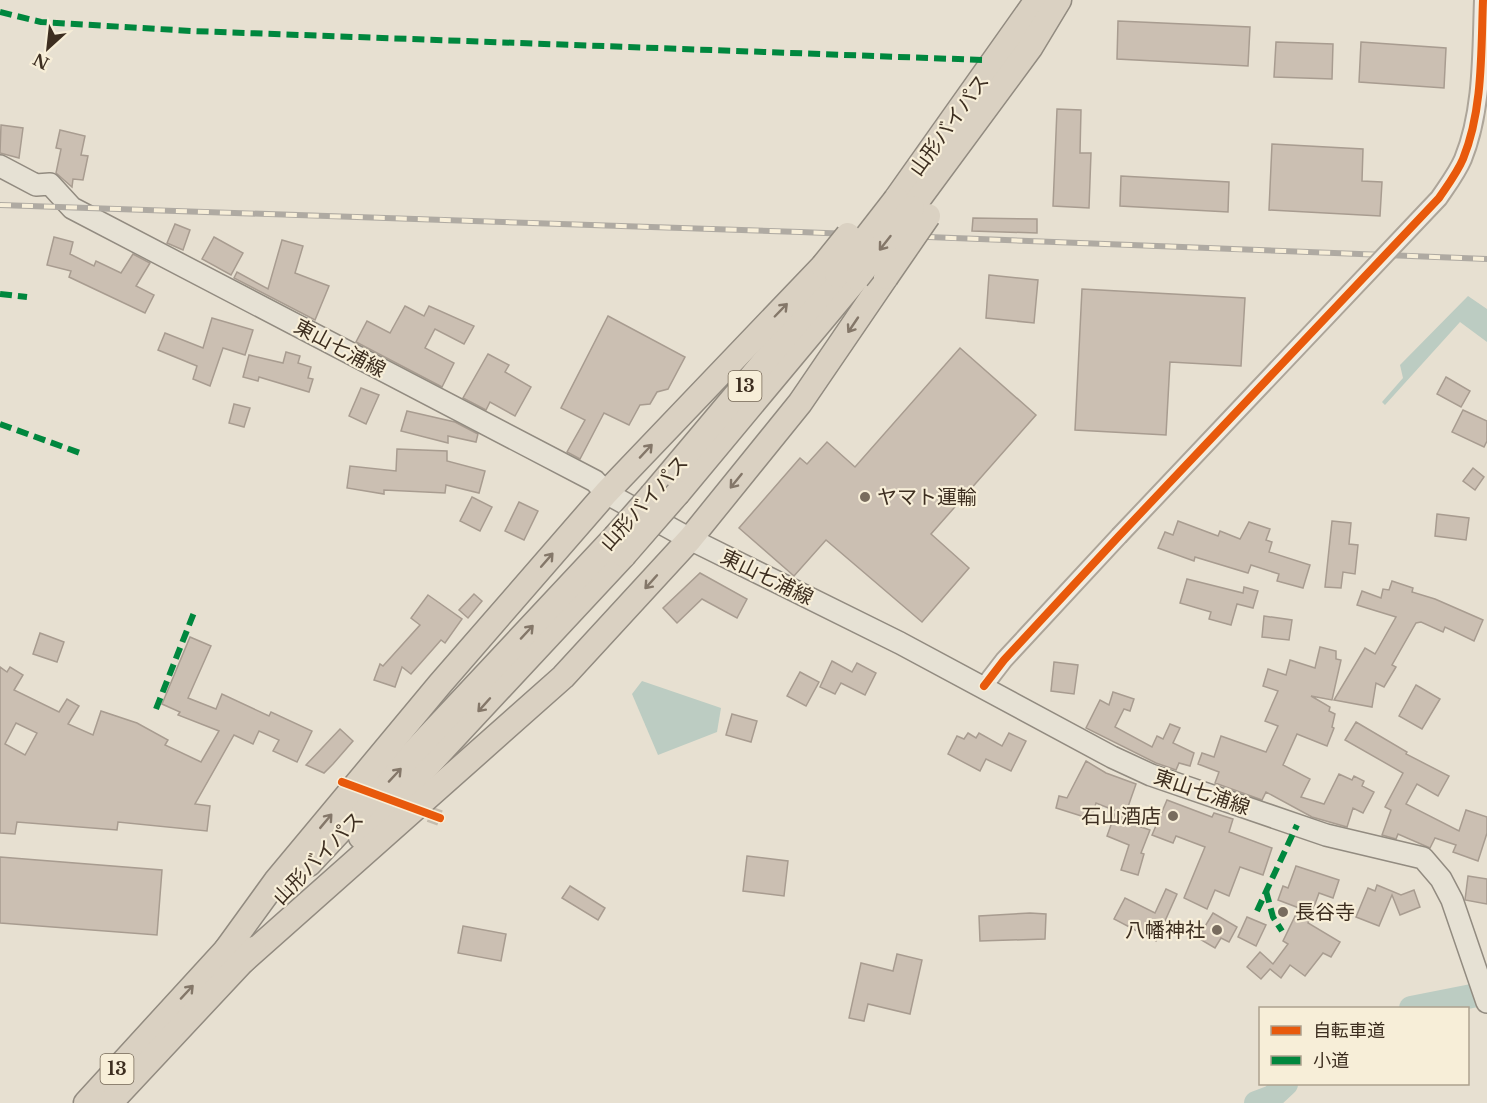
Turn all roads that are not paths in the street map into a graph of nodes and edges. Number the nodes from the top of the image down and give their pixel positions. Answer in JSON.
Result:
{"nodes":[{"id":1,"x":1037,"y":0,"type":"edge"},
{"id":2,"x":1059,"y":0,"type":"edge"},
{"id":3,"x":1484,"y":0,"type":"edge"},
{"id":4,"x":0,"y":166,"type":"edge"},
{"id":5,"x":904,"y":204,"type":"junction"},
{"id":6,"x":839,"y":273,"type":"junction"},
{"id":7,"x":606,"y":493,"type":"junction"},
{"id":8,"x":690,"y":539,"type":"junction"},
{"id":9,"x":619,"y":546,"type":"junction"},
{"id":10,"x":984,"y":686,"type":"junction"},
{"id":11,"x":234,"y":955,"type":"junction"},
{"id":12,"x":1487,"y":1002,"type":"edge"},
{"id":13,"x":152,"y":1043,"type":"junction"},
{"id":14,"x":86,"y":1103,"type":"edge"},
{"id":15,"x":110,"y":1103,"type":"edge"}],
"edges":[{"from":1,"to":5,"type":"highway","name":"山形バイパス","number":"13"},
{"from":2,"to":5,"type":"highway","name":"山形バイパス","number":"13"},
{"from":3,"to":10,"type":"street","bridge":true},
{"from":4,"to":7,"type":"main road","name":"東山七浦線"},
{"from":5,"to":6,"type":"highway","name":"山形バイパス","number":"13","bridge":true},
{"from":5,"to":6,"type":"highway","bridge":true},
{"from":5,"to":8,"type":"highway","one_way":true,"bridge":true},
{"from":7,"to":6,"type":"highway","one_way":true},
{"from":6,"to":9,"type":"highway","name":"山形バイパス","number":"13","bridge":true},
{"from":6,"to":9,"type":"highway","name":"山形バイパス","number":"13","bridge":true},
{"from":7,"to":8,"type":"main road","name":"東山七浦線"},
{"from":11,"to":7,"type":"highway","one_way":true},
{"from":8,"to":10,"type":"main road","name":"東山七浦線"},
{"from":8,"to":11,"type":"highway","one_way":true},
{"from":9,"to":11,"type":"highway","name":"山形バイパス","number":"13"},
{"from":10,"to":12,"type":"main road","name":"東山七浦線"},
{"from":11,"to":13,"type":"highway","name":"山形バイパス","number":"13"},
{"from":13,"to":14,"type":"highway","name":"山形バイパス","number":"13"},
{"from":13,"to":15,"type":"highway","name":"山形バイパス","number":"13"}]}
